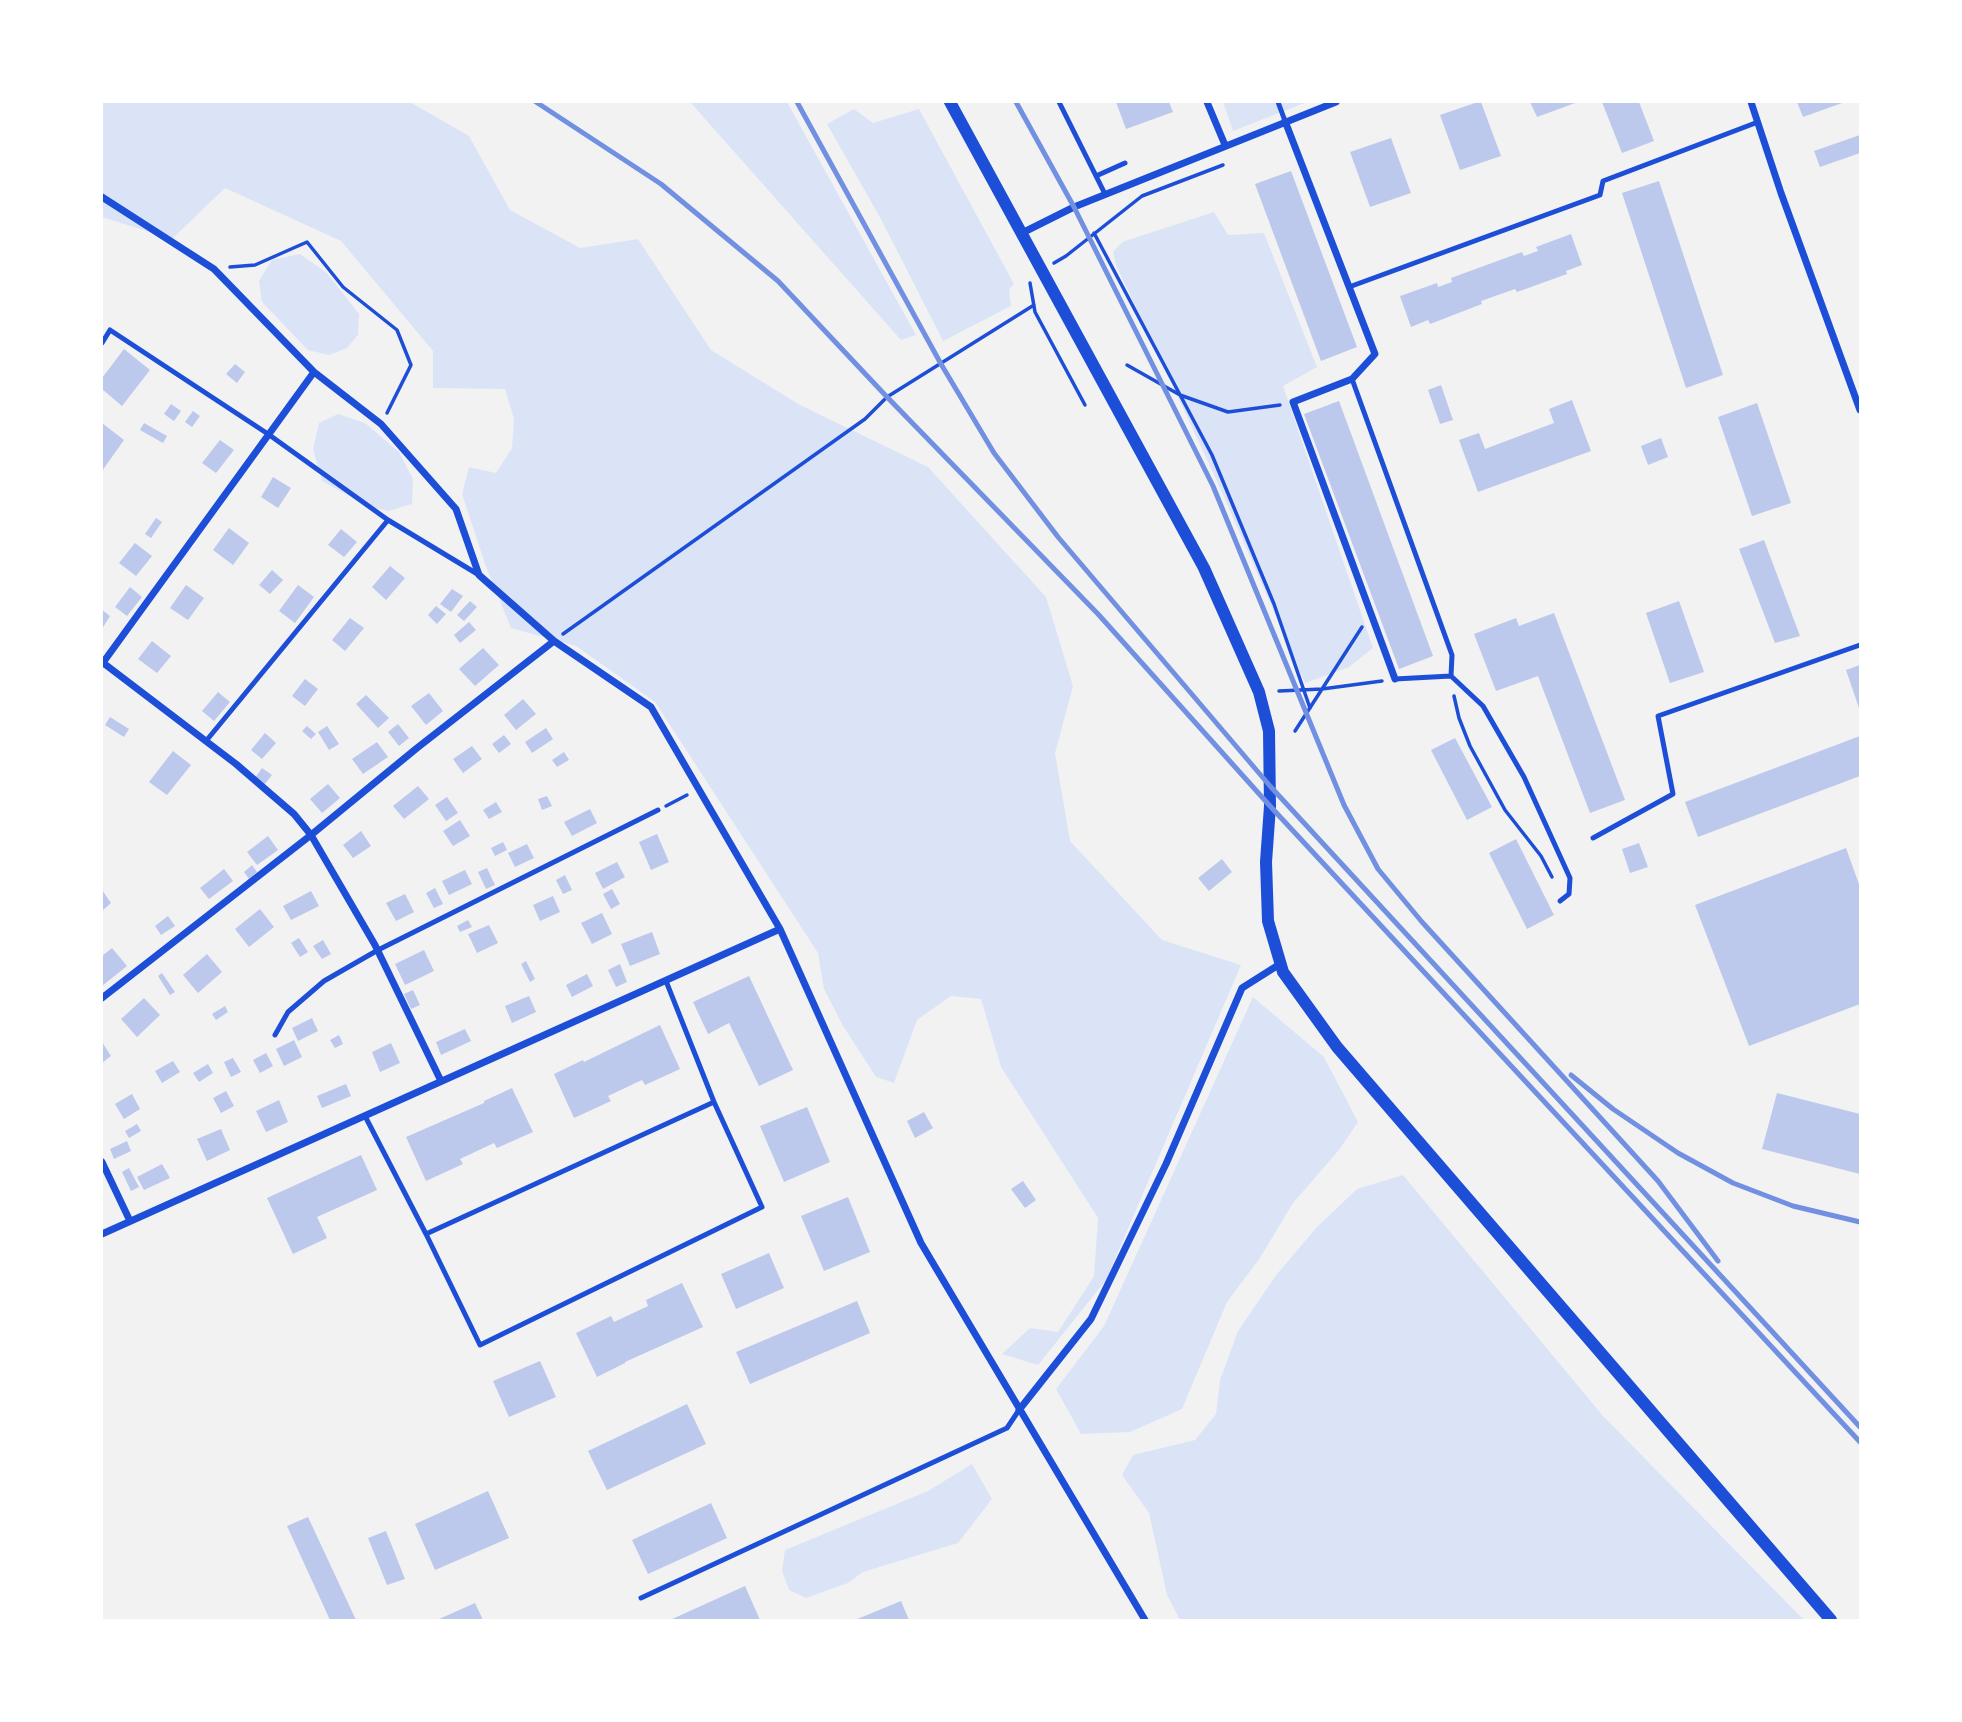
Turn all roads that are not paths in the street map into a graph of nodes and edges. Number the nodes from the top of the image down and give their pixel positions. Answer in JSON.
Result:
{"nodes":[{"id":1,"x":950,"y":102,"type":"edge"},
{"id":2,"x":1059,"y":102,"type":"edge"},
{"id":3,"x":1207,"y":102,"type":"edge"},
{"id":4,"x":1278,"y":102,"type":"edge"},
{"id":5,"x":1336,"y":102,"type":"edge"},
{"id":6,"x":1751,"y":102,"type":"edge"},
{"id":7,"x":1286,"y":121,"type":"junction"},
{"id":8,"x":1758,"y":122,"type":"junction"},
{"id":9,"x":1225,"y":145,"type":"junction"},
{"id":10,"x":1125,"y":163,"type":"dead end"},
{"id":11,"x":1096,"y":176,"type":"junction"},
{"id":12,"x":1105,"y":194,"type":"junction"},
{"id":13,"x":102,"y":197,"type":"edge"},
{"id":14,"x":1022,"y":233,"type":"junction"},
{"id":15,"x":1349,"y":286,"type":"junction"},
{"id":16,"x":102,"y":343,"type":"edge"},
{"id":17,"x":314,"y":372,"type":"junction"},
{"id":18,"x":1352,"y":379,"type":"junction"},
{"id":19,"x":1860,"y":410,"type":"edge"},
{"id":20,"x":268,"y":434,"type":"junction"},
{"id":21,"x":388,"y":520,"type":"junction"},
{"id":22,"x":479,"y":575,"type":"junction"},
{"id":23,"x":554,"y":641,"type":"junction"},
{"id":24,"x":1860,"y":645,"type":"edge"},
{"id":25,"x":102,"y":663,"type":"edge"},
{"id":26,"x":1451,"y":676,"type":"junction"},
{"id":27,"x":1395,"y":679,"type":"joint"},
{"id":28,"x":206,"y":741,"type":"junction"},
{"id":29,"x":658,"y":810,"type":"road end"},
{"id":30,"x":311,"y":835,"type":"junction"},
{"id":31,"x":1592,"y":838,"type":"dead end"},
{"id":32,"x":1560,"y":901,"type":"dead end"},
{"id":33,"x":780,"y":929,"type":"junction"},
{"id":34,"x":378,"y":950,"type":"junction"},
{"id":35,"x":1280,"y":964,"type":"junction"},
{"id":36,"x":666,"y":981,"type":"junction"},
{"id":37,"x":102,"y":998,"type":"edge"},
{"id":38,"x":275,"y":1035,"type":"dead end"},
{"id":39,"x":441,"y":1082,"type":"junction"},
{"id":40,"x":714,"y":1102,"type":"junction"},
{"id":41,"x":365,"y":1116,"type":"junction"},
{"id":42,"x":102,"y":1162,"type":"edge"},
{"id":43,"x":130,"y":1221,"type":"junction"},
{"id":44,"x":102,"y":1234,"type":"edge"},
{"id":45,"x":426,"y":1234,"type":"junction"},
{"id":46,"x":1019,"y":1410,"type":"junction"},
{"id":47,"x":641,"y":1598,"type":"dead end"},
{"id":48,"x":1146,"y":1620,"type":"edge"},
{"id":49,"x":1831,"y":1620,"type":"edge"}],
"edges":[{"from":1,"to":14,"type":"street"},
{"from":2,"to":11,"type":"lane"},
{"from":3,"to":9,"type":"street"},
{"from":4,"to":7,"type":"lane"},
{"from":5,"to":7,"type":"street"},
{"from":6,"to":8,"type":"street"},
{"from":7,"to":9,"type":"street"},
{"from":7,"to":15,"type":"street"},
{"from":8,"to":15,"type":"lane"},
{"from":8,"to":19,"type":"street"},
{"from":9,"to":12,"type":"street"},
{"from":10,"to":11,"type":"lane"},
{"from":11,"to":12,"type":"lane"},
{"from":12,"to":14,"type":"street"},
{"from":13,"to":17,"type":"street"},
{"from":14,"to":35,"type":"street"},
{"from":15,"to":18,"type":"street"},
{"from":16,"to":20,"type":"lane"},
{"from":17,"to":20,"type":"street"},
{"from":17,"to":22,"type":"street"},
{"from":18,"to":26,"type":"lane"},
{"from":18,"to":27,"type":"street"},
{"from":20,"to":21,"type":"lane"},
{"from":20,"to":25,"type":"street"},
{"from":21,"to":22,"type":"lane"},
{"from":21,"to":28,"type":"lane"},
{"from":22,"to":23,"type":"street"},
{"from":23,"to":30,"type":"street"},
{"from":23,"to":33,"type":"street"},
{"from":24,"to":31,"type":"lane"},
{"from":25,"to":28,"type":"street"},
{"from":26,"to":27,"type":"lane"},
{"from":26,"to":32,"type":"lane"},
{"from":28,"to":30,"type":"street"},
{"from":29,"to":34,"type":"lane"},
{"from":30,"to":34,"type":"street"},
{"from":30,"to":37,"type":"street"},
{"from":33,"to":36,"type":"street"},
{"from":33,"to":46,"type":"street"},
{"from":34,"to":38,"type":"lane"},
{"from":34,"to":39,"type":"street"},
{"from":35,"to":46,"type":"street"},
{"from":35,"to":49,"type":"street"},
{"from":36,"to":39,"type":"street"},
{"from":36,"to":40,"type":"lane"},
{"from":39,"to":41,"type":"street"},
{"from":40,"to":45,"type":"lane"},
{"from":40,"to":45,"type":"lane"},
{"from":41,"to":43,"type":"street"},
{"from":41,"to":45,"type":"lane"},
{"from":42,"to":43,"type":"street"},
{"from":43,"to":44,"type":"street"},
{"from":46,"to":47,"type":"lane"},
{"from":46,"to":48,"type":"street"}]}
